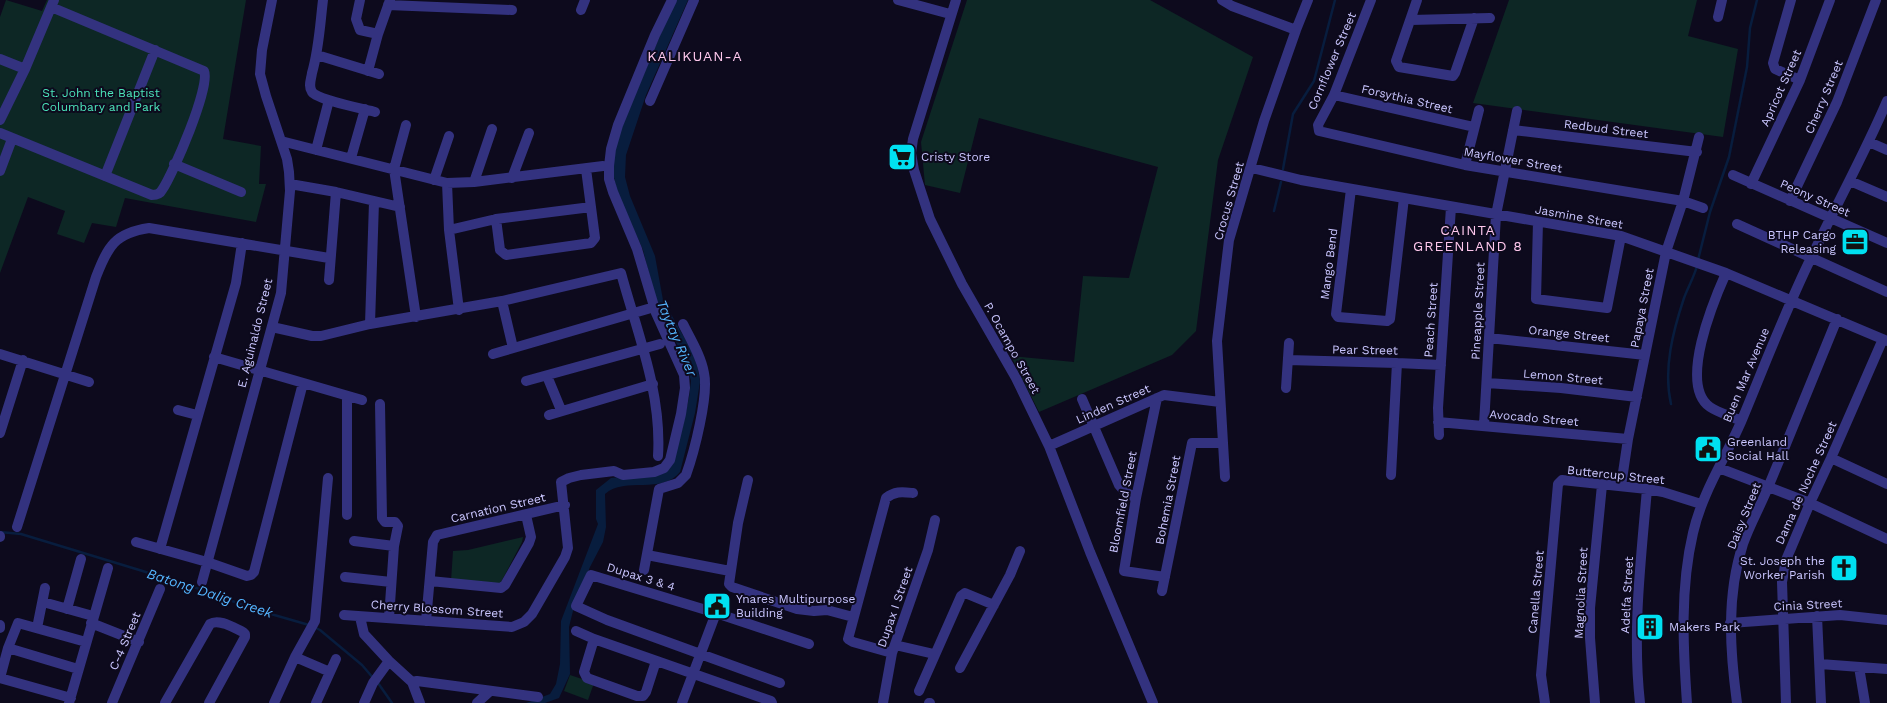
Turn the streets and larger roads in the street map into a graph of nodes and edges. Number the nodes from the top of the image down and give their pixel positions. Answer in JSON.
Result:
{"nodes":[{"id":1,"x":272,"y":0,"type":"edge"},
{"id":2,"x":323,"y":0,"type":"edge"},
{"id":3,"x":360,"y":0,"type":"edge"},
{"id":4,"x":672,"y":0,"type":"edge"},
{"id":5,"x":694,"y":0,"type":"edge"},
{"id":6,"x":898,"y":0,"type":"edge"},
{"id":7,"x":956,"y":0,"type":"edge"},
{"id":8,"x":1222,"y":0,"type":"edge"},
{"id":9,"x":1308,"y":0,"type":"edge"},
{"id":10,"x":1371,"y":0,"type":"edge"},
{"id":11,"x":1417,"y":0,"type":"edge"},
{"id":12,"x":1722,"y":0,"type":"edge"},
{"id":13,"x":1791,"y":0,"type":"edge"},
{"id":14,"x":1830,"y":0,"type":"edge"},
{"id":15,"x":1876,"y":0,"type":"edge"},
{"id":16,"x":389,"y":2,"type":"edge"},
{"id":17,"x":53,"y":4,"type":"edge"},
{"id":18,"x":512,"y":10,"type":"dead end"},
{"id":19,"x":950,"y":14,"type":"junction"},
{"id":20,"x":1718,"y":17,"type":"dead end"},
{"id":21,"x":1474,"y":18,"type":"junction"},
{"id":22,"x":1490,"y":18,"type":"dead end"},
{"id":23,"x":1411,"y":20,"type":"junction"},
{"id":24,"x":1296,"y":30,"type":"junction"},
{"id":25,"x":378,"y":34,"type":"junction"},
{"id":26,"x":155,"y":50,"type":"junction"},
{"id":27,"x":318,"y":55,"type":"junction"},
{"id":28,"x":0,"y":59,"type":"edge"},
{"id":29,"x":25,"y":69,"type":"junction"},
{"id":30,"x":368,"y":71,"type":"junction"},
{"id":31,"x":379,"y":74,"type":"dead end"},
{"id":32,"x":1800,"y":80,"type":"junction"},
{"id":33,"x":1334,"y":95,"type":"junction"},
{"id":34,"x":329,"y":100,"type":"junction"},
{"id":35,"x":650,"y":101,"type":"dead end"},
{"id":36,"x":1887,"y":101,"type":"edge"},
{"id":37,"x":1479,"y":110,"type":"dead end"},
{"id":38,"x":1517,"y":111,"type":"dead end"},
{"id":39,"x":0,"y":120,"type":"edge"},
{"id":40,"x":406,"y":124,"type":"dead end"},
{"id":41,"x":1474,"y":127,"type":"junction"},
{"id":42,"x":492,"y":129,"type":"dead end"},
{"id":43,"x":1513,"y":130,"type":"junction"},
{"id":44,"x":1319,"y":131,"type":"joint"},
{"id":45,"x":0,"y":133,"type":"edge"},
{"id":46,"x":529,"y":133,"type":"dead end"},
{"id":47,"x":449,"y":136,"type":"dead end"},
{"id":48,"x":1699,"y":138,"type":"dead end"},
{"id":49,"x":12,"y":139,"type":"junction"},
{"id":50,"x":281,"y":141,"type":"junction"},
{"id":51,"x":1870,"y":142,"type":"junction"},
{"id":52,"x":316,"y":150,"type":"junction"},
{"id":53,"x":1887,"y":150,"type":"edge"},
{"id":54,"x":1697,"y":152,"type":"junction"},
{"id":55,"x":351,"y":158,"type":"junction"},
{"id":56,"x":174,"y":164,"type":"junction"},
{"id":57,"x":1465,"y":165,"type":"junction"},
{"id":58,"x":604,"y":166,"type":"dead end"},
{"id":59,"x":1252,"y":168,"type":"junction"},
{"id":60,"x":394,"y":169,"type":"junction"},
{"id":61,"x":586,"y":169,"type":"junction"},
{"id":62,"x":0,"y":171,"type":"edge"},
{"id":63,"x":1505,"y":172,"type":"junction"},
{"id":64,"x":1733,"y":175,"type":"dead end"},
{"id":65,"x":105,"y":176,"type":"junction"},
{"id":66,"x":512,"y":178,"type":"junction"},
{"id":67,"x":434,"y":180,"type":"junction"},
{"id":68,"x":1850,"y":181,"type":"junction"},
{"id":69,"x":474,"y":182,"type":"junction"},
{"id":70,"x":447,"y":183,"type":"junction"},
{"id":71,"x":290,"y":184,"type":"junction"},
{"id":72,"x":1751,"y":184,"type":"junction"},
{"id":73,"x":1351,"y":189,"type":"junction"},
{"id":74,"x":241,"y":192,"type":"dead end"},
{"id":75,"x":336,"y":192,"type":"junction"},
{"id":76,"x":1887,"y":197,"type":"edge"},
{"id":77,"x":1404,"y":198,"type":"junction"},
{"id":78,"x":1683,"y":201,"type":"junction"},
{"id":79,"x":1790,"y":201,"type":"junction"},
{"id":80,"x":374,"y":202,"type":"junction"},
{"id":81,"x":591,"y":206,"type":"junction"},
{"id":82,"x":400,"y":207,"type":"junction"},
{"id":83,"x":1451,"y":207,"type":"junction"},
{"id":84,"x":1703,"y":208,"type":"dead end"},
{"id":85,"x":1496,"y":215,"type":"junction"},
{"id":86,"x":1831,"y":219,"type":"junction"},
{"id":87,"x":496,"y":220,"type":"junction"},
{"id":88,"x":1538,"y":222,"type":"junction"},
{"id":89,"x":1737,"y":224,"type":"dead end"},
{"id":90,"x":449,"y":230,"type":"junction"},
{"id":91,"x":1621,"y":236,"type":"junction"},
{"id":92,"x":242,"y":243,"type":"junction"},
{"id":93,"x":1887,"y":243,"type":"edge"},
{"id":94,"x":285,"y":251,"type":"junction"},
{"id":95,"x":1666,"y":252,"type":"junction"},
{"id":96,"x":329,"y":258,"type":"junction"},
{"id":97,"x":1810,"y":258,"type":"junction"},
{"id":98,"x":1726,"y":273,"type":"junction"},
{"id":99,"x":328,"y":280,"type":"dead end"},
{"id":100,"x":1887,"y":292,"type":"edge"},
{"id":101,"x":1791,"y":300,"type":"junction"},
{"id":102,"x":502,"y":301,"type":"junction"},
{"id":103,"x":651,"y":308,"type":"dead end"},
{"id":104,"x":459,"y":310,"type":"junction"},
{"id":105,"x":632,"y":314,"type":"junction"},
{"id":106,"x":416,"y":317,"type":"junction"},
{"id":107,"x":1837,"y":319,"type":"junction"},
{"id":108,"x":370,"y":324,"type":"junction"},
{"id":109,"x":683,"y":324,"type":"dead end"},
{"id":110,"x":272,"y":327,"type":"junction"},
{"id":111,"x":1489,"y":338,"type":"junction"},
{"id":112,"x":1885,"y":340,"type":"edge"},
{"id":113,"x":660,"y":344,"type":"dead end"},
{"id":114,"x":1289,"y":344,"type":"dead end"},
{"id":115,"x":513,"y":348,"type":"junction"},
{"id":116,"x":642,"y":349,"type":"junction"},
{"id":117,"x":0,"y":354,"type":"edge"},
{"id":118,"x":494,"y":354,"type":"dead end"},
{"id":119,"x":1645,"y":355,"type":"junction"},
{"id":120,"x":214,"y":357,"type":"junction"},
{"id":121,"x":23,"y":360,"type":"junction"},
{"id":122,"x":1288,"y":360,"type":"junction"},
{"id":123,"x":1397,"y":362,"type":"junction"},
{"id":124,"x":1441,"y":365,"type":"junction"},
{"id":125,"x":259,"y":370,"type":"junction"},
{"id":126,"x":66,"y":374,"type":"junction"},
{"id":127,"x":547,"y":376,"type":"junction"},
{"id":128,"x":526,"y":381,"type":"dead end"},
{"id":129,"x":89,"y":382,"type":"dead end"},
{"id":130,"x":303,"y":383,"type":"junction"},
{"id":131,"x":1487,"y":383,"type":"junction"},
{"id":132,"x":653,"y":384,"type":"junction"},
{"id":133,"x":1286,"y":388,"type":"dead end"},
{"id":134,"x":347,"y":396,"type":"junction"},
{"id":135,"x":1637,"y":397,"type":"junction"},
{"id":136,"x":1157,"y":398,"type":"junction"},
{"id":137,"x":1082,"y":399,"type":"dead end"},
{"id":138,"x":362,"y":400,"type":"dead end"},
{"id":139,"x":1220,"y":402,"type":"junction"},
{"id":140,"x":380,"y":404,"type":"dead end"},
{"id":141,"x":178,"y":410,"type":"dead end"},
{"id":142,"x":561,"y":410,"type":"junction"},
{"id":143,"x":197,"y":415,"type":"junction"},
{"id":144,"x":549,"y":415,"type":"dead end"},
{"id":145,"x":1741,"y":421,"type":"junction"},
{"id":146,"x":1438,"y":422,"type":"junction"},
{"id":147,"x":1484,"y":425,"type":"junction"},
{"id":148,"x":1094,"y":426,"type":"junction"},
{"id":149,"x":0,"y":433,"type":"edge"},
{"id":150,"x":1439,"y":435,"type":"dead end"},
{"id":151,"x":1628,"y":439,"type":"junction"},
{"id":152,"x":1222,"y":443,"type":"junction"},
{"id":153,"x":1049,"y":446,"type":"junction"},
{"id":154,"x":658,"y":456,"type":"dead end"},
{"id":155,"x":1831,"y":458,"type":"junction"},
{"id":156,"x":1719,"y":468,"type":"junction"},
{"id":157,"x":1391,"y":475,"type":"dead end"},
{"id":158,"x":1225,"y":477,"type":"dead end"},
{"id":159,"x":328,"y":478,"type":"dead end"},
{"id":160,"x":748,"y":480,"type":"dead end"},
{"id":161,"x":1558,"y":484,"type":"joint"},
{"id":162,"x":1602,"y":484,"type":"junction"},
{"id":163,"x":1887,"y":484,"type":"edge"},
{"id":164,"x":1621,"y":486,"type":"junction"},
{"id":165,"x":1768,"y":488,"type":"junction"},
{"id":166,"x":1647,"y":489,"type":"junction"},
{"id":167,"x":913,"y":493,"type":"dead end"},
{"id":168,"x":1136,"y":498,"type":"junction"},
{"id":169,"x":1810,"y":503,"type":"junction"},
{"id":170,"x":1701,"y":504,"type":"junction"},
{"id":171,"x":565,"y":505,"type":"junction"},
{"id":172,"x":347,"y":515,"type":"dead end"},
{"id":173,"x":526,"y":515,"type":"junction"},
{"id":174,"x":934,"y":520,"type":"dead end"},
{"id":175,"x":16,"y":527,"type":"dead end"},
{"id":176,"x":1887,"y":539,"type":"edge"},
{"id":177,"x":354,"y":541,"type":"dead end"},
{"id":178,"x":136,"y":542,"type":"dead end"},
{"id":179,"x":394,"y":546,"type":"junction"},
{"id":180,"x":160,"y":549,"type":"junction"},
{"id":181,"x":1020,"y":551,"type":"dead end"},
{"id":182,"x":647,"y":555,"type":"junction"},
{"id":183,"x":81,"y":559,"type":"dead end"},
{"id":184,"x":207,"y":562,"type":"junction"},
{"id":185,"x":108,"y":568,"type":"dead end"},
{"id":186,"x":644,"y":570,"type":"dead end"},
{"id":187,"x":730,"y":571,"type":"junction"},
{"id":188,"x":345,"y":577,"type":"dead end"},
{"id":189,"x":1165,"y":577,"type":"junction"},
{"id":190,"x":430,"y":581,"type":"junction"},
{"id":191,"x":202,"y":582,"type":"dead end"},
{"id":192,"x":391,"y":582,"type":"junction"},
{"id":193,"x":45,"y":588,"type":"dead end"},
{"id":194,"x":160,"y":589,"type":"dead end"},
{"id":195,"x":1162,"y":591,"type":"dead end"},
{"id":196,"x":43,"y":602,"type":"junction"},
{"id":197,"x":994,"y":605,"type":"junction"},
{"id":198,"x":67,"y":609,"type":"junction"},
{"id":199,"x":716,"y":613,"type":"junction"},
{"id":200,"x":344,"y":615,"type":"dead end"},
{"id":201,"x":1817,"y":616,"type":"junction"},
{"id":202,"x":360,"y":617,"type":"junction"},
{"id":203,"x":853,"y":617,"type":"junction"},
{"id":204,"x":389,"y":618,"type":"junction"},
{"id":205,"x":1783,"y":619,"type":"junction"},
{"id":206,"x":92,"y":620,"type":"junction"},
{"id":207,"x":1887,"y":620,"type":"edge"},
{"id":208,"x":426,"y":621,"type":"junction"},
{"id":209,"x":1730,"y":622,"type":"junction"},
{"id":210,"x":37,"y":628,"type":"junction"},
{"id":211,"x":576,"y":631,"type":"dead end"},
{"id":212,"x":594,"y":639,"type":"junction"},
{"id":213,"x":86,"y":642,"type":"junction"},
{"id":214,"x":138,"y":642,"type":"junction"},
{"id":215,"x":809,"y":644,"type":"dead end"},
{"id":216,"x":8,"y":648,"type":"junction"},
{"id":217,"x":893,"y":649,"type":"junction"},
{"id":218,"x":700,"y":654,"type":"junction"},
{"id":219,"x":934,"y":654,"type":"junction"},
{"id":220,"x":295,"y":657,"type":"junction"},
{"id":221,"x":336,"y":659,"type":"dead end"},
{"id":222,"x":388,"y":661,"type":"junction"},
{"id":223,"x":656,"y":661,"type":"junction"},
{"id":224,"x":1820,"y":664,"type":"junction"},
{"id":225,"x":1860,"y":666,"type":"junction"},
{"id":226,"x":960,"y":668,"type":"dead end"},
{"id":227,"x":78,"y":669,"type":"junction"},
{"id":228,"x":1887,"y":669,"type":"edge"},
{"id":229,"x":330,"y":672,"type":"junction"},
{"id":230,"x":693,"y":673,"type":"junction"},
{"id":231,"x":0,"y":678,"type":"edge"},
{"id":232,"x":412,"y":682,"type":"junction"},
{"id":233,"x":780,"y":683,"type":"dead end"},
{"id":234,"x":919,"y":691,"type":"dead end"},
{"id":235,"x":489,"y":692,"type":"junction"},
{"id":236,"x":538,"y":697,"type":"dead end"},
{"id":237,"x":70,"y":700,"type":"edge"},
{"id":238,"x":112,"y":703,"type":"edge"},
{"id":239,"x":165,"y":703,"type":"edge"},
{"id":240,"x":209,"y":703,"type":"edge"},
{"id":241,"x":274,"y":703,"type":"edge"},
{"id":242,"x":316,"y":703,"type":"edge"},
{"id":243,"x":364,"y":703,"type":"edge"},
{"id":244,"x":420,"y":703,"type":"edge"},
{"id":245,"x":477,"y":703,"type":"edge"},
{"id":246,"x":683,"y":703,"type":"edge"},
{"id":247,"x":772,"y":703,"type":"edge"},
{"id":248,"x":883,"y":703,"type":"edge"},
{"id":249,"x":1153,"y":703,"type":"edge"},
{"id":250,"x":1545,"y":703,"type":"edge"},
{"id":251,"x":1595,"y":703,"type":"edge"},
{"id":252,"x":1640,"y":703,"type":"edge"},
{"id":253,"x":1687,"y":703,"type":"edge"},
{"id":254,"x":1737,"y":703,"type":"edge"},
{"id":255,"x":1786,"y":703,"type":"edge"},
{"id":256,"x":1821,"y":703,"type":"edge"},
{"id":257,"x":1865,"y":703,"type":"edge"}],
"edges":[{"from":1,"to":50,"type":"street","name":"E. Aguinaldo Street"},
{"from":2,"to":27,"type":"street"},
{"from":3,"to":25,"type":"street"},
{"from":4,"to":171,"type":"street","name":"Cherry Blossom Street"},
{"from":5,"to":35,"type":"street"},
{"from":6,"to":19,"type":"street"},
{"from":7,"to":19,"type":"street","name":"P. Ocampo Street"},
{"from":8,"to":24,"type":"street"},
{"from":9,"to":24,"type":"street","name":"Crocus Street"},
{"from":10,"to":33,"type":"street","name":"Cornflower Street"},
{"from":11,"to":23,"type":"street"},
{"from":12,"to":20,"type":"street"},
{"from":13,"to":32,"type":"street"},
{"from":14,"to":32,"type":"street","name":"Apricot Street"},
{"from":15,"to":79,"type":"street","name":"Cherry Street"},
{"from":16,"to":18,"type":"street"},
{"from":16,"to":25,"type":"street"},
{"from":17,"to":26,"type":"street"},
{"from":17,"to":29,"type":"street"},
{"from":19,"to":153,"type":"street","name":"P. Ocampo Street"},
{"from":21,"to":22,"type":"street"},
{"from":21,"to":23,"type":"street"},
{"from":21,"to":23,"type":"street"},
{"from":24,"to":59,"type":"street","name":"Crocus Street"},
{"from":25,"to":30,"type":"street"},
{"from":26,"to":56,"type":"street"},
{"from":26,"to":65,"type":"street"},
{"from":27,"to":30,"type":"street"},
{"from":27,"to":34,"type":"street"},
{"from":28,"to":29,"type":"street"},
{"from":29,"to":39,"type":"street"},
{"from":30,"to":31,"type":"street"},
{"from":32,"to":72,"type":"street","name":"Apricot Street"},
{"from":33,"to":41,"type":"street","name":"Forsythia Street"},
{"from":33,"to":44,"type":"street","name":"Cornflower Street"},
{"from":34,"to":52,"type":"street"},
{"from":34,"to":55,"type":"street"},
{"from":36,"to":51,"type":"street","name":"Buen Mar Avenue"},
{"from":37,"to":41,"type":"street"},
{"from":38,"to":43,"type":"street","name":"Pineapple Street"},
{"from":40,"to":60,"type":"street"},
{"from":41,"to":57,"type":"street"},
{"from":42,"to":69,"type":"street"},
{"from":43,"to":54,"type":"street","name":"Redbud Street"},
{"from":43,"to":63,"type":"street","name":"Pineapple Street"},
{"from":44,"to":57,"type":"street","name":"Mayflower Street"},
{"from":45,"to":49,"type":"street"},
{"from":46,"to":66,"type":"street"},
{"from":47,"to":67,"type":"street"},
{"from":48,"to":54,"type":"street","name":"Papaya Street"},
{"from":49,"to":62,"type":"street"},
{"from":49,"to":65,"type":"street"},
{"from":50,"to":52,"type":"street"},
{"from":50,"to":71,"type":"street","name":"E. Aguinaldo Street"},
{"from":51,"to":53,"type":"street"},
{"from":51,"to":68,"type":"street","name":"Buen Mar Avenue"},
{"from":52,"to":55,"type":"street"},
{"from":54,"to":78,"type":"street","name":"Papaya Street"},
{"from":55,"to":60,"type":"street"},
{"from":56,"to":65,"type":"street"},
{"from":56,"to":74,"type":"street"},
{"from":57,"to":63,"type":"street","name":"Mayflower Street"},
{"from":58,"to":61,"type":"street"},
{"from":59,"to":73,"type":"street","name":"Jasmine Street"},
{"from":59,"to":139,"type":"street","name":"Crocus Street"},
{"from":60,"to":67,"type":"street"},
{"from":60,"to":82,"type":"street"},
{"from":61,"to":66,"type":"street"},
{"from":61,"to":81,"type":"street"},
{"from":63,"to":78,"type":"street","name":"Mayflower Street"},
{"from":63,"to":85,"type":"street","name":"Pineapple Street"},
{"from":64,"to":72,"type":"street","name":"Peony Street"},
{"from":66,"to":69,"type":"street"},
{"from":67,"to":70,"type":"street"},
{"from":68,"to":76,"type":"street"},
{"from":68,"to":86,"type":"street","name":"Buen Mar Avenue"},
{"from":69,"to":70,"type":"street"},
{"from":70,"to":90,"type":"street"},
{"from":71,"to":75,"type":"street"},
{"from":71,"to":94,"type":"street","name":"E. Aguinaldo Street"},
{"from":72,"to":79,"type":"street","name":"Peony Street"},
{"from":73,"to":77,"type":"street","name":"Jasmine Street"},
{"from":73,"to":77,"type":"street","name":"Mango Bend"},
{"from":75,"to":80,"type":"street"},
{"from":75,"to":96,"type":"street"},
{"from":77,"to":83,"type":"street","name":"Jasmine Street"},
{"from":78,"to":84,"type":"street","name":"Mayflower Street"},
{"from":78,"to":95,"type":"street","name":"Papaya Street"},
{"from":79,"to":86,"type":"street","name":"Peony Street"},
{"from":80,"to":82,"type":"street"},
{"from":80,"to":108,"type":"street"},
{"from":81,"to":87,"type":"street"},
{"from":81,"to":87,"type":"street"},
{"from":82,"to":106,"type":"street"},
{"from":83,"to":85,"type":"street","name":"Jasmine Street"},
{"from":83,"to":124,"type":"street","name":"Peach Street"},
{"from":85,"to":88,"type":"street","name":"Jasmine Street"},
{"from":85,"to":111,"type":"street","name":"Pineapple Street"},
{"from":86,"to":93,"type":"street","name":"Peony Street"},
{"from":86,"to":97,"type":"street","name":"Buen Mar Avenue"},
{"from":87,"to":90,"type":"street"},
{"from":88,"to":91,"type":"street","name":"Jasmine Street"},
{"from":88,"to":91,"type":"street"},
{"from":89,"to":97,"type":"street"},
{"from":90,"to":104,"type":"street"},
{"from":91,"to":95,"type":"street","name":"Jasmine Street"},
{"from":92,"to":94,"type":"street"},
{"from":92,"to":120,"type":"street"},
{"from":92,"to":126,"type":"street"},
{"from":94,"to":96,"type":"street"},
{"from":94,"to":110,"type":"street","name":"E. Aguinaldo Street"},
{"from":95,"to":98,"type":"street","name":"Jasmine Street"},
{"from":95,"to":119,"type":"street","name":"Papaya Street"},
{"from":96,"to":99,"type":"street"},
{"from":97,"to":100,"type":"street"},
{"from":97,"to":101,"type":"street","name":"Buen Mar Avenue"},
{"from":98,"to":101,"type":"street","name":"Jasmine Street"},
{"from":98,"to":145,"type":"street"},
{"from":101,"to":107,"type":"street","name":"Jasmine Street"},
{"from":101,"to":145,"type":"street","name":"Buen Mar Avenue"},
{"from":102,"to":104,"type":"street"},
{"from":102,"to":105,"type":"street"},
{"from":102,"to":115,"type":"street"},
{"from":103,"to":105,"type":"street"},
{"from":104,"to":106,"type":"street"},
{"from":105,"to":115,"type":"street"},
{"from":105,"to":116,"type":"street"},
{"from":106,"to":108,"type":"street"},
{"from":107,"to":112,"type":"street","name":"Jasmine Street"},
{"from":107,"to":165,"type":"street","name":"Daisy Street"},
{"from":108,"to":110,"type":"street"},
{"from":109,"to":182,"type":"street"},
{"from":110,"to":125,"type":"street","name":"E. Aguinaldo Street"},
{"from":111,"to":119,"type":"street","name":"Orange Street"},
{"from":111,"to":131,"type":"street","name":"Pineapple Street"},
{"from":112,"to":155,"type":"street","name":"Dama de Noche Street"},
{"from":113,"to":116,"type":"street"},
{"from":114,"to":122,"type":"street"},
{"from":115,"to":118,"type":"street"},
{"from":116,"to":127,"type":"street"},
{"from":116,"to":132,"type":"street"},
{"from":117,"to":121,"type":"street"},
{"from":119,"to":135,"type":"street","name":"Papaya Street"},
{"from":120,"to":125,"type":"street"},
{"from":120,"to":143,"type":"street"},
{"from":121,"to":126,"type":"street"},
{"from":121,"to":149,"type":"street"},
{"from":122,"to":123,"type":"street","name":"Pear Street"},
{"from":122,"to":133,"type":"street"},
{"from":123,"to":124,"type":"street","name":"Pear Street"},
{"from":123,"to":157,"type":"street"},
{"from":124,"to":146,"type":"street","name":"Peach Street"},
{"from":125,"to":130,"type":"street"},
{"from":125,"to":184,"type":"street","name":"E. Aguinaldo Street"},
{"from":126,"to":129,"type":"street"},
{"from":126,"to":175,"type":"street"},
{"from":127,"to":128,"type":"street"},
{"from":127,"to":142,"type":"street"},
{"from":130,"to":134,"type":"street"},
{"from":130,"to":184,"type":"street"},
{"from":131,"to":135,"type":"street","name":"Lemon Street"},
{"from":131,"to":147,"type":"street","name":"Pineapple Street"},
{"from":132,"to":142,"type":"street"},
{"from":132,"to":154,"type":"street"},
{"from":134,"to":138,"type":"street"},
{"from":134,"to":172,"type":"street"},
{"from":135,"to":151,"type":"street","name":"Papaya Street"},
{"from":136,"to":139,"type":"street","name":"Linden Street"},
{"from":136,"to":148,"type":"street","name":"Linden Street"},
{"from":136,"to":168,"type":"street","name":"Bloomfield Street"},
{"from":137,"to":148,"type":"street"},
{"from":139,"to":152,"type":"street","name":"Crocus Street"},
{"from":140,"to":179,"type":"street"},
{"from":141,"to":143,"type":"street"},
{"from":142,"to":144,"type":"street"},
{"from":143,"to":180,"type":"street"},
{"from":145,"to":156,"type":"street","name":"Buen Mar Avenue"},
{"from":146,"to":147,"type":"street","name":"Avocado Street"},
{"from":146,"to":150,"type":"street","name":"Peach Street"},
{"from":147,"to":151,"type":"street","name":"Avocado Street"},
{"from":148,"to":153,"type":"street","name":"Linden Street"},
{"from":148,"to":168,"type":"street"},
{"from":151,"to":164,"type":"street","name":"Papaya Street"},
{"from":152,"to":158,"type":"street","name":"Crocus Street"},
{"from":152,"to":189,"type":"street","name":"Bohemia Street"},
{"from":153,"to":249,"type":"street","name":"P. Ocampo Street"},
{"from":155,"to":163,"type":"street"},
{"from":155,"to":169,"type":"street","name":"Dama de Noche Street"},
{"from":156,"to":165,"type":"street"},
{"from":156,"to":170,"type":"street","name":"Buen Mar Avenue"},
{"from":159,"to":220,"type":"street"},
{"from":160,"to":187,"type":"street"},
{"from":161,"to":162,"type":"street","name":"Buttercup Street"},
{"from":161,"to":250,"type":"street","name":"Canella Street"},
{"from":162,"to":164,"type":"street","name":"Buttercup Street"},
{"from":162,"to":251,"type":"street","name":"Magnolia Street"},
{"from":164,"to":166,"type":"street","name":"Buttercup Street"},
{"from":165,"to":169,"type":"street"},
{"from":165,"to":209,"type":"street","name":"Daisy Street"},
{"from":166,"to":170,"type":"street","name":"Buttercup Street"},
{"from":166,"to":252,"type":"street","name":"Adelfa Street"},
{"from":167,"to":203,"type":"street"},
{"from":168,"to":189,"type":"street","name":"Bloomfield Street"},
{"from":169,"to":176,"type":"street"},
{"from":169,"to":205,"type":"street","name":"Dama de Noche Street"},
{"from":170,"to":253,"type":"street","name":"Buen Mar Avenue"},
{"from":171,"to":173,"type":"street","name":"Carnation Street"},
{"from":171,"to":208,"type":"street","name":"Cherry Blossom Street"},
{"from":173,"to":190,"type":"street","name":"Carnation Street"},
{"from":173,"to":190,"type":"street"},
{"from":174,"to":217,"type":"street","name":"Dupax I Street"},
{"from":177,"to":179,"type":"street"},
{"from":178,"to":180,"type":"street"},
{"from":179,"to":192,"type":"street"},
{"from":180,"to":184,"type":"street"},
{"from":181,"to":197,"type":"street"},
{"from":182,"to":186,"type":"street"},
{"from":182,"to":187,"type":"street"},
{"from":183,"to":198,"type":"street"},
{"from":184,"to":191,"type":"street","name":"E. Aguinaldo Street"},
{"from":185,"to":206,"type":"street"},
{"from":187,"to":203,"type":"street"},
{"from":188,"to":192,"type":"street"},
{"from":189,"to":195,"type":"street","name":"Bohemia Street"},
{"from":190,"to":208,"type":"street"},
{"from":192,"to":204,"type":"street"},
{"from":193,"to":196,"type":"street"},
{"from":194,"to":214,"type":"street","name":"C-4 Street"},
{"from":196,"to":198,"type":"street"},
{"from":196,"to":210,"type":"street"},
{"from":197,"to":219,"type":"street"},
{"from":197,"to":226,"type":"street"},
{"from":198,"to":206,"type":"street"},
{"from":199,"to":215,"type":"street","name":"Dupax 3 & 4"},
{"from":199,"to":218,"type":"street"},
{"from":199,"to":218,"type":"street","name":"Dupax 3 & 4"},
{"from":200,"to":202,"type":"street","name":"Cherry Blossom Street"},
{"from":201,"to":205,"type":"street","name":"Cinia Street"},
{"from":201,"to":207,"type":"street","name":"Cinia Street"},
{"from":201,"to":224,"type":"street"},
{"from":202,"to":204,"type":"street","name":"Cherry Blossom Street"},
{"from":202,"to":222,"type":"street"},
{"from":203,"to":217,"type":"street"},
{"from":204,"to":208,"type":"street","name":"Cherry Blossom Street"},
{"from":205,"to":209,"type":"street","name":"Cinia Street"},
{"from":205,"to":255,"type":"street","name":"Dama de Noche Street"},
{"from":206,"to":213,"type":"street"},
{"from":206,"to":214,"type":"street"},
{"from":209,"to":254,"type":"street","name":"Daisy Street"},
{"from":210,"to":213,"type":"street"},
{"from":210,"to":216,"type":"street"},
{"from":211,"to":212,"type":"street"},
{"from":212,"to":223,"type":"street"},
{"from":212,"to":223,"type":"street"},
{"from":213,"to":227,"type":"street"},
{"from":214,"to":238,"type":"street","name":"C-4 Street"},
{"from":216,"to":227,"type":"street"},
{"from":216,"to":231,"type":"street"},
{"from":217,"to":219,"type":"street"},
{"from":217,"to":248,"type":"street","name":"Dupax I Street"},
{"from":218,"to":230,"type":"street"},
{"from":218,"to":233,"type":"street","name":"Dupax 3 & 4"},
{"from":219,"to":234,"type":"street"},
{"from":220,"to":229,"type":"street"},
{"from":220,"to":241,"type":"street"},
{"from":221,"to":229,"type":"street"},
{"from":222,"to":232,"type":"street"},
{"from":222,"to":243,"type":"street"},
{"from":223,"to":230,"type":"street"},
{"from":224,"to":225,"type":"street"},
{"from":224,"to":256,"type":"street"},
{"from":225,"to":228,"type":"street"},
{"from":225,"to":257,"type":"street"},
{"from":227,"to":237,"type":"street"},
{"from":229,"to":242,"type":"street"},
{"from":230,"to":246,"type":"street"},
{"from":230,"to":247,"type":"street"},
{"from":231,"to":237,"type":"street"},
{"from":232,"to":235,"type":"street"},
{"from":232,"to":244,"type":"street"},
{"from":235,"to":236,"type":"street"},
{"from":235,"to":245,"type":"street"},
{"from":239,"to":240,"type":"street"}]}
